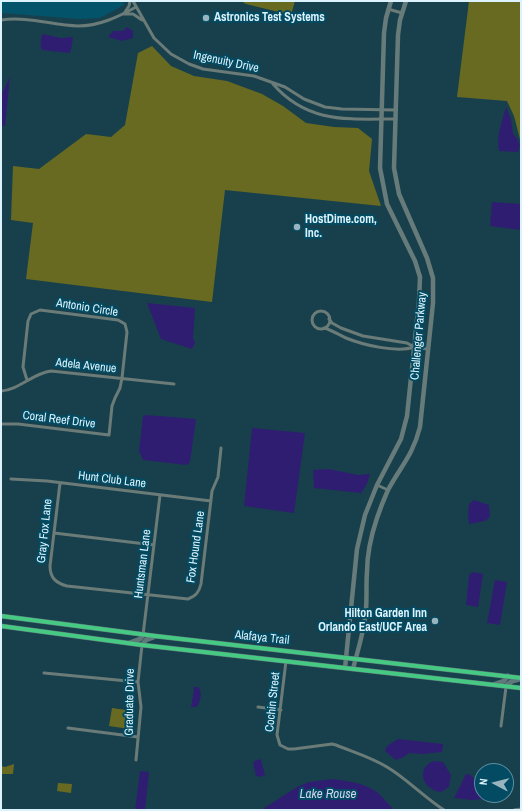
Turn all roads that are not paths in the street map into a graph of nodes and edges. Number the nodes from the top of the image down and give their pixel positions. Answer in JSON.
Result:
{"nodes":[{"id":1,"x":130,"y":1,"type":"edge"},
{"id":2,"x":133,"y":1,"type":"edge"},
{"id":3,"x":391,"y":1,"type":"edge"},
{"id":4,"x":406,"y":1,"type":"edge"},
{"id":5,"x":136,"y":7,"type":"junction"},
{"id":6,"x":388,"y":9,"type":"junction"},
{"id":7,"x":402,"y":13,"type":"junction"},
{"id":8,"x":122,"y":14,"type":"junction"},
{"id":9,"x":1,"y":20,"type":"edge"},
{"id":10,"x":143,"y":21,"type":"junction"},
{"id":11,"x":273,"y":84,"type":"junction"},
{"id":12,"x":382,"y":110,"type":"junction"},
{"id":13,"x":396,"y":110,"type":"junction"},
{"id":14,"x":381,"y":119,"type":"junction"},
{"id":15,"x":396,"y":119,"type":"junction"},
{"id":16,"x":329,"y":319,"type":"junction"},
{"id":17,"x":324,"y":328,"type":"junction"},
{"id":18,"x":414,"y":347,"type":"junction"},
{"id":19,"x":428,"y":349,"type":"junction"},
{"id":20,"x":122,"y":378,"type":"junction"},
{"id":21,"x":27,"y":380,"type":"junction"},
{"id":22,"x":174,"y":384,"type":"dead end"},
{"id":23,"x":1,"y":391,"type":"edge"},
{"id":24,"x":112,"y":406,"type":"joint"},
{"id":25,"x":1,"y":424,"type":"edge"},
{"id":26,"x":221,"y":448,"type":"dead end"},
{"id":27,"x":11,"y":479,"type":"dead end"},
{"id":28,"x":60,"y":483,"type":"junction"},
{"id":29,"x":377,"y":485,"type":"junction"},
{"id":30,"x":388,"y":490,"type":"junction"},
{"id":31,"x":160,"y":495,"type":"junction"},
{"id":32,"x":211,"y":500,"type":"junction"},
{"id":33,"x":54,"y":533,"type":"junction"},
{"id":34,"x":154,"y":545,"type":"junction"},
{"id":35,"x":148,"y":596,"type":"junction"},
{"id":36,"x":1,"y":616,"type":"edge"},
{"id":37,"x":1,"y":626,"type":"edge"},
{"id":38,"x":143,"y":635,"type":"junction"},
{"id":39,"x":155,"y":636,"type":"junction"},
{"id":40,"x":128,"y":643,"type":"junction"},
{"id":41,"x":142,"y":645,"type":"junction"},
{"id":42,"x":346,"y":657,"type":"junction"},
{"id":43,"x":356,"y":658,"type":"junction"},
{"id":44,"x":286,"y":661,"type":"junction"},
{"id":45,"x":345,"y":668,"type":"junction"},
{"id":46,"x":353,"y":669,"type":"junction"},
{"id":47,"x":44,"y":673,"type":"dead end"},
{"id":48,"x":508,"y":676,"type":"junction"},
{"id":49,"x":521,"y":678,"type":"edge"},
{"id":50,"x":138,"y":682,"type":"junction"},
{"id":51,"x":492,"y":685,"type":"junction"},
{"id":52,"x":506,"y":686,"type":"junction"},
{"id":53,"x":521,"y":688,"type":"edge"},
{"id":54,"x":258,"y":707,"type":"dead end"},
{"id":55,"x":280,"y":710,"type":"junction"},
{"id":56,"x":501,"y":726,"type":"dead end"},
{"id":57,"x":68,"y":728,"type":"dead end"},
{"id":58,"x":138,"y":737,"type":"junction"},
{"id":59,"x":136,"y":760,"type":"dead end"},
{"id":60,"x":521,"y":809,"type":"edge"},
{"id":61,"x":444,"y":810,"type":"edge"},
{"id":62,"x":514,"y":810,"type":"edge"}],
"edges":[{"from":1,"to":8,"type":"street"},
{"from":2,"to":5,"type":"street","name":"Ingenuity Drive"},
{"from":3,"to":6,"type":"main road","name":"Challenger Parkway"},
{"from":4,"to":7,"type":"main road","name":"Challenger Parkway"},
{"from":5,"to":8,"type":"street"},
{"from":5,"to":10,"type":"street","name":"Ingenuity Drive"},
{"from":6,"to":7,"type":"street"},
{"from":6,"to":12,"type":"main road","name":"Challenger Parkway"},
{"from":7,"to":13,"type":"main road","name":"Challenger Parkway"},
{"from":8,"to":9,"type":"street"},
{"from":8,"to":10,"type":"street"},
{"from":10,"to":11,"type":"street","name":"Ingenuity Drive"},
{"from":11,"to":12,"type":"street","name":"Ingenuity Drive"},
{"from":11,"to":14,"type":"street","name":"Ingenuity Drive"},
{"from":12,"to":13,"type":"street","name":"Ingenuity Drive"},
{"from":12,"to":14,"type":"main road","name":"Challenger Parkway"},
{"from":13,"to":15,"type":"main road","name":"Challenger Parkway"},
{"from":14,"to":15,"type":"street","name":"Ingenuity Drive"},
{"from":14,"to":18,"type":"main road","name":"Challenger Parkway"},
{"from":15,"to":19,"type":"main road","name":"Challenger Parkway"},
{"from":16,"to":17,"type":"street"},
{"from":16,"to":17,"type":"street"},
{"from":16,"to":18,"type":"street"},
{"from":17,"to":18,"type":"street"},
{"from":18,"to":19,"type":"street"},
{"from":18,"to":29,"type":"main road","name":"Challenger Parkway"},
{"from":19,"to":30,"type":"main road","name":"Challenger Parkway"},
{"from":20,"to":21,"type":"street","name":"Adela Avenue"},
{"from":20,"to":21,"type":"street","name":"Antonio Circle"},
{"from":20,"to":22,"type":"street","name":"Adela Avenue"},
{"from":20,"to":24,"type":"street","name":"Antonio Circle"},
{"from":21,"to":23,"type":"street","name":"Adela Avenue"},
{"from":24,"to":25,"type":"street","name":"Coral Reef Drive"},
{"from":26,"to":32,"type":"street"},
{"from":27,"to":28,"type":"street","name":"Hunt Club Lane"},
{"from":28,"to":31,"type":"street","name":"Hunt Club Lane"},
{"from":28,"to":33,"type":"street","name":"Gray Fox Lane"},
{"from":29,"to":30,"type":"street"},
{"from":29,"to":42,"type":"main road","name":"Challenger Parkway"},
{"from":30,"to":43,"type":"main road","name":"Challenger Parkway"},
{"from":31,"to":32,"type":"street","name":"Hunt Club Lane"},
{"from":31,"to":34,"type":"street","name":"Huntsman Lane"},
{"from":32,"to":35,"type":"street","name":"Fox Hound Lane"},
{"from":33,"to":34,"type":"street"},
{"from":33,"to":35,"type":"street","name":"Gray Fox Lane"},
{"from":34,"to":35,"type":"street","name":"Huntsman Lane"},
{"from":35,"to":38,"type":"street","name":"Huntsman Lane"},
{"from":36,"to":38,"type":"main road","name":"Alafaya Trail"},
{"from":37,"to":40,"type":"main road","name":"Alafaya Trail"},
{"from":38,"to":39,"type":"main road","name":"Alafaya Trail"},
{"from":38,"to":40,"type":"main road"},
{"from":39,"to":41,"type":"main road"},
{"from":39,"to":42,"type":"main road","name":"Alafaya Trail"},
{"from":40,"to":41,"type":"main road","name":"Alafaya Trail"},
{"from":41,"to":44,"type":"main road","name":"Alafaya Trail"},
{"from":41,"to":50,"type":"street","name":"Graduate Drive"},
{"from":42,"to":43,"type":"main road","name":"Alafaya Trail"},
{"from":42,"to":45,"type":"main road","name":"Challenger Parkway"},
{"from":43,"to":46,"type":"main road","name":"Challenger Parkway"},
{"from":43,"to":48,"type":"main road","name":"Alafaya Trail"},
{"from":44,"to":45,"type":"main road","name":"Alafaya Trail"},
{"from":44,"to":55,"type":"street","name":"Cochin Street"},
{"from":45,"to":46,"type":"main road","name":"Alafaya Trail"},
{"from":46,"to":51,"type":"main road","name":"Alafaya Trail"},
{"from":47,"to":50,"type":"street"},
{"from":48,"to":49,"type":"main road","name":"Alafaya Trail"},
{"from":48,"to":51,"type":"main road"},
{"from":49,"to":52,"type":"main road"},
{"from":50,"to":58,"type":"street","name":"Graduate Drive"},
{"from":51,"to":52,"type":"main road","name":"Alafaya Trail"},
{"from":52,"to":53,"type":"main road","name":"Alafaya Trail"},
{"from":52,"to":56,"type":"street"},
{"from":54,"to":55,"type":"street"},
{"from":55,"to":61,"type":"street","name":"Cochin Street"},
{"from":57,"to":58,"type":"street"},
{"from":58,"to":59,"type":"street","name":"Graduate Drive"},
{"from":60,"to":62,"type":"street"}]}
